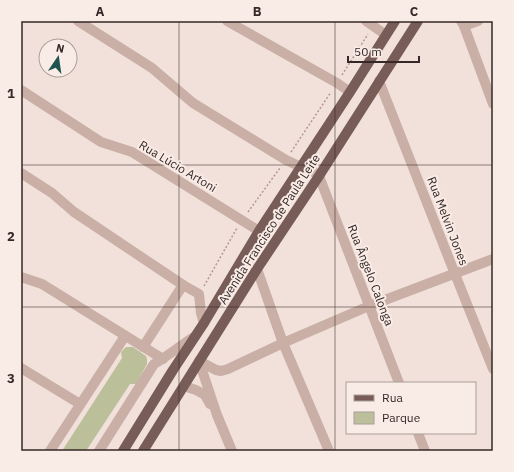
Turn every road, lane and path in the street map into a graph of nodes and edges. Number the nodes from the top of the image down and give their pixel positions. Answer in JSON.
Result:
{"nodes":[{"id":1,"x":78,"y":21,"type":"edge"},
{"id":2,"x":227,"y":21,"type":"edge"},
{"id":3,"x":366,"y":21,"type":"edge"},
{"id":4,"x":395,"y":21,"type":"edge"},
{"id":5,"x":418,"y":21,"type":"edge"},
{"id":6,"x":478,"y":21,"type":"edge"},
{"id":7,"x":463,"y":24,"type":"edge"},
{"id":8,"x":386,"y":35,"type":"junction"},
{"id":9,"x":379,"y":81,"type":"junction"},
{"id":10,"x":21,"y":90,"type":"edge"},
{"id":11,"x":350,"y":92,"type":"junction"},
{"id":12,"x":493,"y":104,"type":"edge"},
{"id":13,"x":301,"y":167,"type":"junction"},
{"id":14,"x":21,"y":173,"type":"edge"},
{"id":15,"x":319,"y":176,"type":"junction"},
{"id":16,"x":259,"y":231,"type":"junction"},
{"id":17,"x":493,"y":260,"type":"edge"},
{"id":18,"x":257,"y":269,"type":"junction"},
{"id":19,"x":455,"y":274,"type":"junction"},
{"id":20,"x":21,"y":277,"type":"edge"},
{"id":21,"x":183,"y":284,"type":"junction"},
{"id":22,"x":369,"y":306,"type":"junction"},
{"id":23,"x":204,"y":323,"type":"junction"},
{"id":24,"x":125,"y":336,"type":"junction"},
{"id":25,"x":194,"y":337,"type":"junction"},
{"id":26,"x":283,"y":343,"type":"junction"},
{"id":27,"x":143,"y":347,"type":"junction"},
{"id":28,"x":163,"y":358,"type":"junction"},
{"id":29,"x":199,"y":361,"type":"junction"},
{"id":30,"x":21,"y":368,"type":"edge"},
{"id":31,"x":493,"y":370,"type":"edge"},
{"id":32,"x":399,"y":382,"type":"edge"},
{"id":33,"x":184,"y":386,"type":"junction"},
{"id":34,"x":80,"y":404,"type":"junction"},
{"id":35,"x":217,"y":415,"type":"junction"},
{"id":36,"x":418,"y":434,"type":"edge"},
{"id":37,"x":50,"y":451,"type":"edge"},
{"id":38,"x":99,"y":451,"type":"edge"},
{"id":39,"x":124,"y":451,"type":"edge"},
{"id":40,"x":143,"y":451,"type":"edge"},
{"id":41,"x":232,"y":451,"type":"edge"},
{"id":42,"x":329,"y":451,"type":"edge"},
{"id":43,"x":425,"y":451,"type":"edge"}],
"edges":[{"from":1,"to":13,"type":"street"},
{"from":2,"to":11,"type":"street"},
{"from":3,"to":8,"type":"street"},
{"from":4,"to":8,"type":"main road","name":"Avenida Francisco de Paula Leite"},
{"from":5,"to":9,"type":"main road","name":"Avenida Francisco de Paula Leite"},
{"from":6,"to":7,"type":"street"},
{"from":7,"to":12,"type":"street"},
{"from":8,"to":11,"type":"main road","name":"Avenida Francisco de Paula Leite"},
{"from":9,"to":15,"type":"main road","name":"Avenida Francisco de Paula Leite"},
{"from":9,"to":19,"type":"street","name":"Rua Melvin Jones"},
{"from":10,"to":16,"type":"street","name":"Rua Lúcio Artoni"},
{"from":11,"to":13,"type":"main road","name":"Avenida Francisco de Paula Leite"},
{"from":13,"to":15,"type":"street"},
{"from":13,"to":16,"type":"main road","name":"Avenida Francisco de Paula Leite"},
{"from":14,"to":21,"type":"street"},
{"from":15,"to":18,"type":"main road","name":"Avenida Francisco de Paula Leite"},
{"from":15,"to":22,"type":"street","name":"Rua Ângelo Calonga"},
{"from":16,"to":23,"type":"main road","name":"Avenida Francisco de Paula Leite"},
{"from":17,"to":19,"type":"street"},
{"from":18,"to":26,"type":"street"},
{"from":18,"to":29,"type":"main road","name":"Avenida Francisco de Paula Leite"},
{"from":19,"to":22,"type":"street"},
{"from":19,"to":31,"type":"street","name":"Rua Melvin Jones"},
{"from":20,"to":24,"type":"street"},
{"from":21,"to":23,"type":"street"},
{"from":21,"to":27,"type":"street"},
{"from":22,"to":26,"type":"street"},
{"from":22,"to":32,"type":"street","name":"Rua Ângelo Calonga"},
{"from":23,"to":25,"type":"main road","name":"Avenida Francisco de Paula Leite"},
{"from":24,"to":27,"type":"street"},
{"from":24,"to":34,"type":"street"},
{"from":25,"to":28,"type":"street"},
{"from":25,"to":39,"type":"main road","name":"Avenida Francisco de Paula Leite"},
{"from":26,"to":29,"type":"street"},
{"from":26,"to":42,"type":"street"},
{"from":27,"to":28,"type":"street"},
{"from":28,"to":38,"type":"street"},
{"from":29,"to":33,"type":"main road","name":"Avenida Francisco de Paula Leite"},
{"from":29,"to":35,"type":"street"},
{"from":30,"to":34,"type":"street"},
{"from":33,"to":35,"type":"street"},
{"from":33,"to":40,"type":"main road","name":"Avenida Francisco de Paula Leite"},
{"from":34,"to":37,"type":"street"},
{"from":35,"to":41,"type":"street"},
{"from":36,"to":43,"type":"street"}]}
